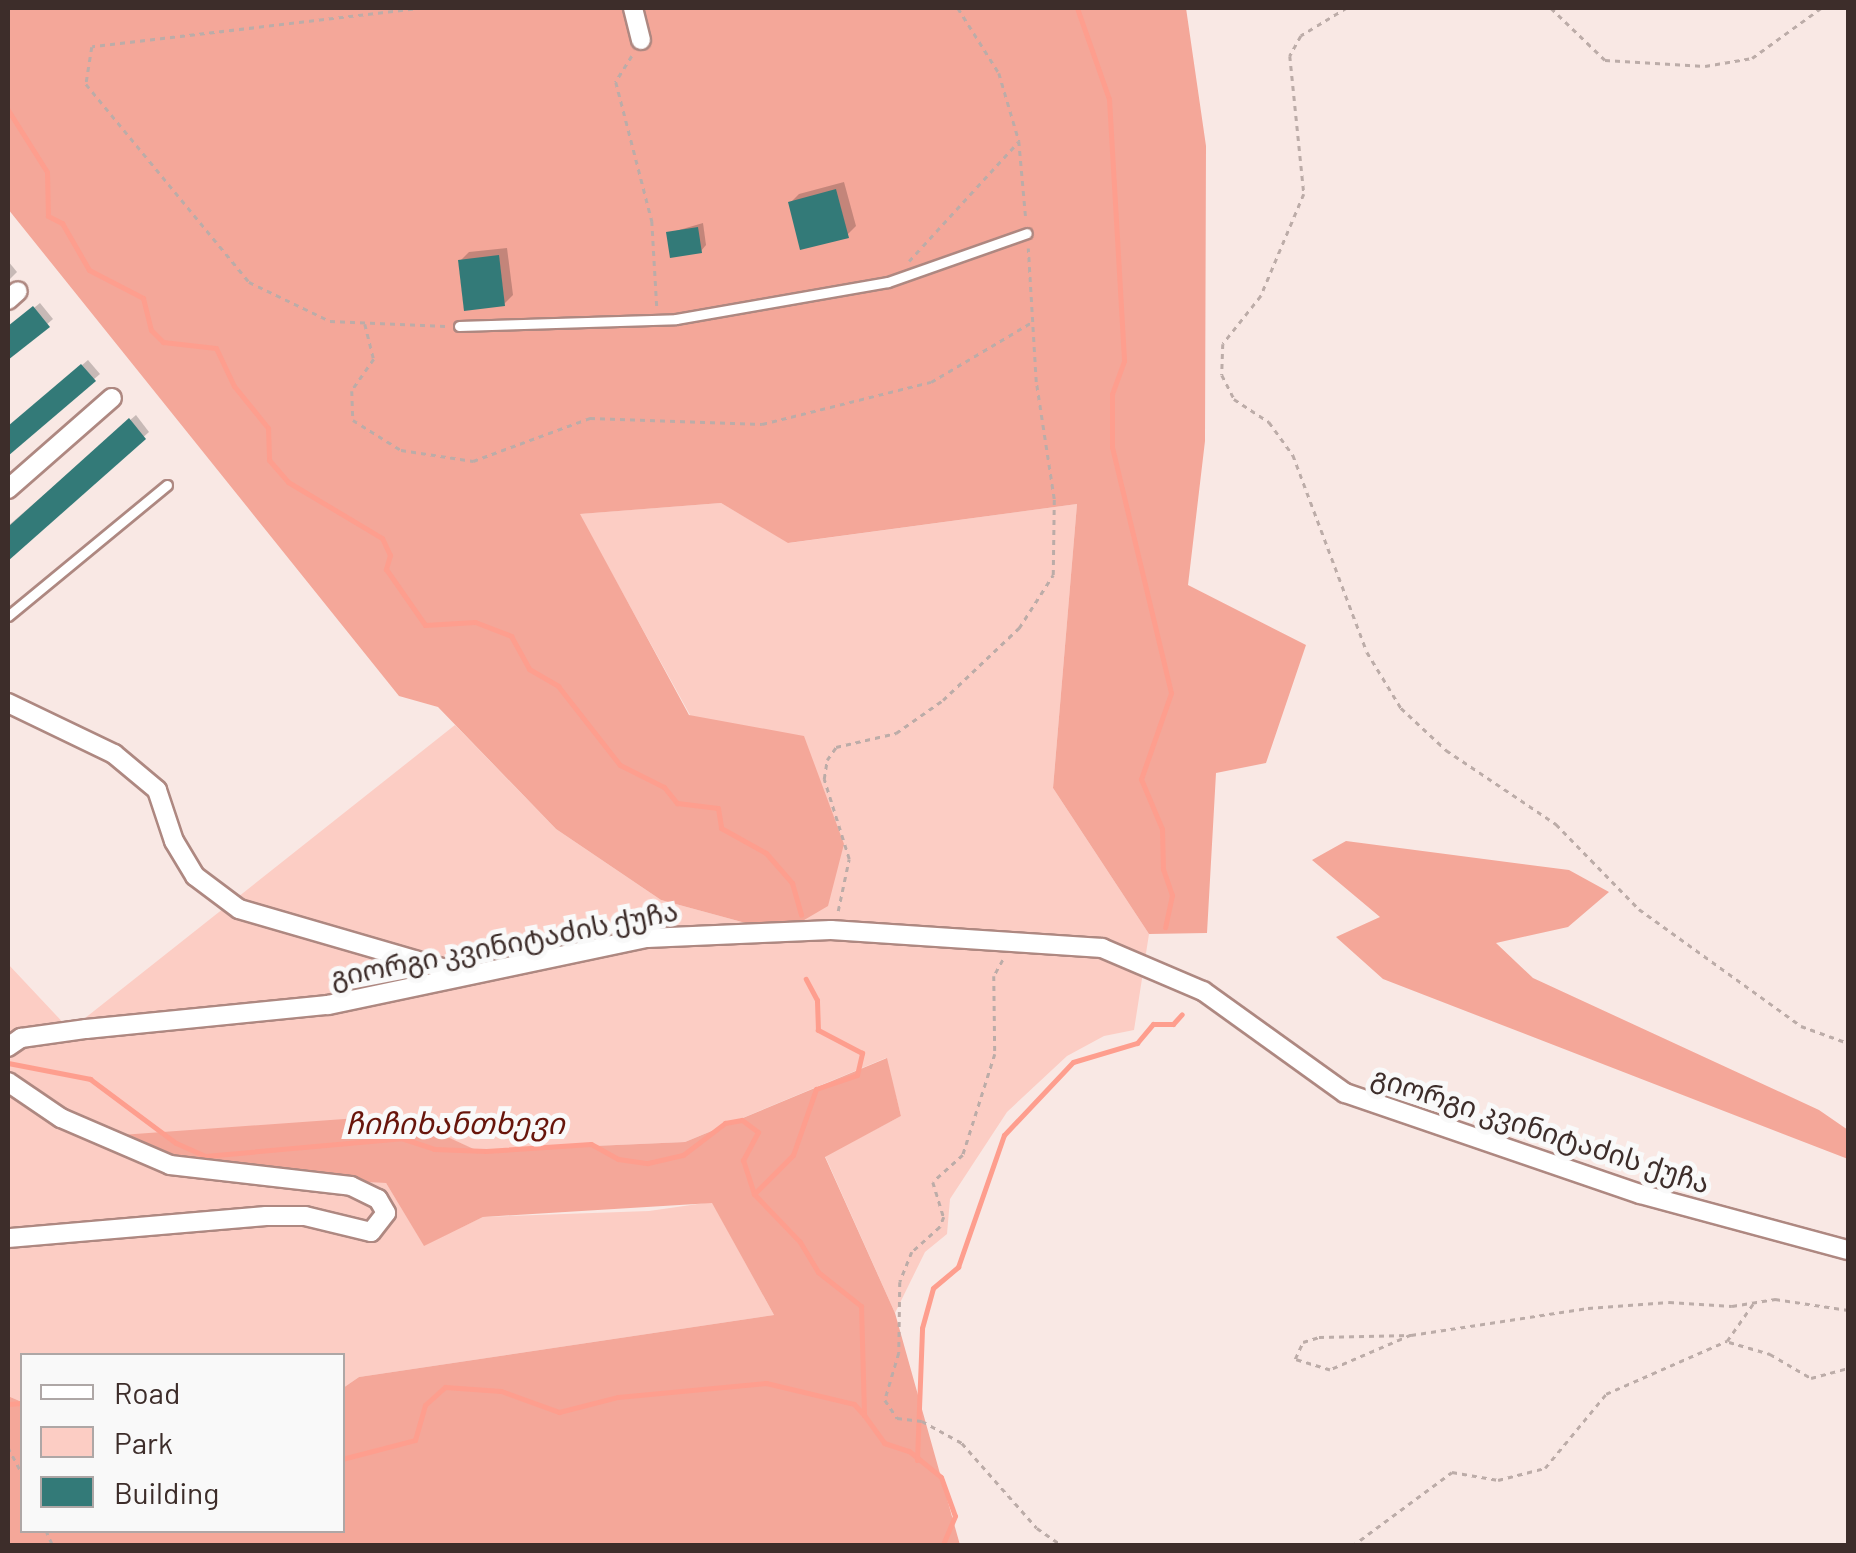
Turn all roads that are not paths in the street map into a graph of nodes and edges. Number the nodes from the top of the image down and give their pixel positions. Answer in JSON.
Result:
{"nodes":[{"id":1,"x":632,"y":8,"type":"edge"},
{"id":2,"x":641,"y":40,"type":"road end"},
{"id":3,"x":1027,"y":233,"type":"road end"},
{"id":4,"x":459,"y":326,"type":"road end"},
{"id":5,"x":112,"y":398,"type":"dead end"},
{"id":6,"x":167,"y":484,"type":"dead end"},
{"id":7,"x":8,"y":489,"type":"edge"},
{"id":8,"x":8,"y":616,"type":"edge"},
{"id":9,"x":8,"y":703,"type":"edge"},
{"id":10,"x":465,"y":975,"type":"junction"},
{"id":11,"x":8,"y":1048,"type":"edge"},
{"id":12,"x":8,"y":1082,"type":"edge"},
{"id":13,"x":8,"y":1238,"type":"edge"},
{"id":14,"x":1848,"y":1250,"type":"edge"}],
"edges":[{"from":1,"to":2,"type":"street"},
{"from":3,"to":4,"type":"lane"},
{"from":5,"to":7,"type":"street"},
{"from":6,"to":8,"type":"lane"},
{"from":9,"to":10,"type":"street"},
{"from":10,"to":11,"type":"street","name":"გიორგი კვინიტაძის ქუჩა"},
{"from":10,"to":14,"type":"street","name":"გიორგი კვინიტაძის ქუჩა"},
{"from":12,"to":13,"type":"street"}]}
